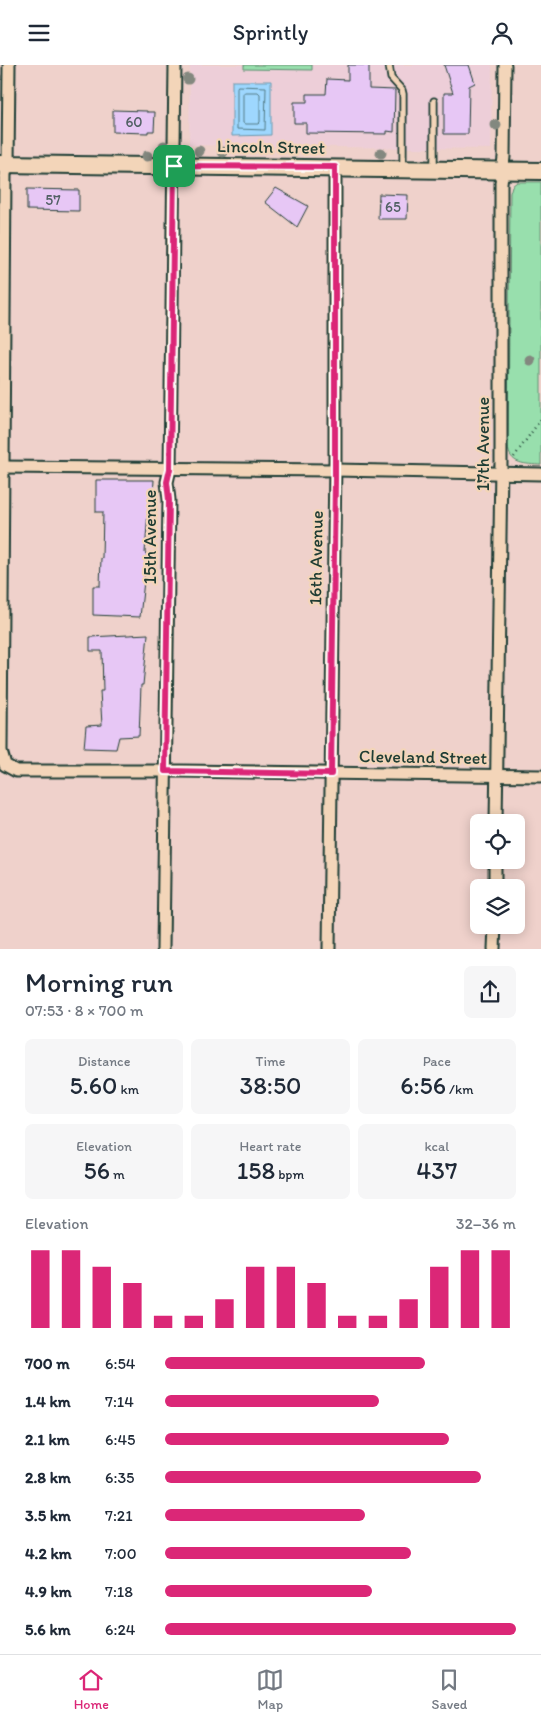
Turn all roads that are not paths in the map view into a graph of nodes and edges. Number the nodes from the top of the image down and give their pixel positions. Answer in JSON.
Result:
{"nodes":[{"id":1,"x":9,"y":65,"type":"edge"},
{"id":2,"x":175,"y":65,"type":"edge"},
{"id":3,"x":389,"y":65,"type":"edge"},
{"id":4,"x":505,"y":65,"type":"edge"},
{"id":5,"x":434,"y":101,"type":"dead end"},
{"id":6,"x":4,"y":164,"type":"edge"},
{"id":7,"x":174,"y":166,"type":"junction"},
{"id":8,"x":335,"y":167,"type":"junction"},
{"id":9,"x":404,"y":169,"type":"junction"},
{"id":10,"x":434,"y":169,"type":"junction"},
{"id":11,"x":502,"y":170,"type":"junction"},
{"id":12,"x":541,"y":171,"type":"edge"},
{"id":13,"x":2,"y":467,"type":"edge"},
{"id":14,"x":170,"y":469,"type":"junction"},
{"id":15,"x":335,"y":471,"type":"junction"},
{"id":16,"x":500,"y":474,"type":"junction"},
{"id":17,"x":541,"y":474,"type":"edge"},
{"id":18,"x":165,"y":771,"type":"junction"},
{"id":19,"x":331,"y":774,"type":"junction"},
{"id":20,"x":497,"y":776,"type":"junction"},
{"id":21,"x":541,"y":776,"type":"edge"},
{"id":22,"x":496,"y":814,"type":"edge"},
{"id":23,"x":495,"y":934,"type":"edge"},
{"id":24,"x":163,"y":949,"type":"edge"},
{"id":25,"x":329,"y":949,"type":"edge"},
{"id":26,"x":494,"y":949,"type":"edge"}],
"edges":[{"from":1,"to":6,"type":"street"},
{"from":2,"to":7,"type":"street","name":"15th Avenue"},
{"from":3,"to":9,"type":"lane"},
{"from":4,"to":11,"type":"street","name":"17th Avenue"},
{"from":5,"to":10,"type":"lane"},
{"from":6,"to":7,"type":"street","name":"Lincoln Street"},
{"from":6,"to":13,"type":"street"},
{"from":7,"to":8,"type":"street","name":"Lincoln Street"},
{"from":7,"to":14,"type":"street","name":"15th Avenue"},
{"from":8,"to":9,"type":"street","name":"Lincoln Street"},
{"from":8,"to":15,"type":"street","name":"16th Avenue"},
{"from":9,"to":10,"type":"street","name":"Lincoln Street"},
{"from":10,"to":11,"type":"street","name":"Lincoln Street"},
{"from":11,"to":12,"type":"street","name":"Lincoln Street"},
{"from":11,"to":16,"type":"street","name":"17th Avenue"},
{"from":13,"to":14,"type":"street"},
{"from":13,"to":18,"type":"street","name":"Cleveland Street"},
{"from":14,"to":15,"type":"street"},
{"from":14,"to":18,"type":"street","name":"15th Avenue"},
{"from":15,"to":16,"type":"street"},
{"from":15,"to":19,"type":"street","name":"16th Avenue"},
{"from":16,"to":17,"type":"street"},
{"from":16,"to":20,"type":"street","name":"17th Avenue"},
{"from":18,"to":19,"type":"street","name":"Cleveland Street"},
{"from":18,"to":24,"type":"street","name":"15th Avenue"},
{"from":19,"to":20,"type":"street","name":"Cleveland Street"},
{"from":19,"to":25,"type":"street","name":"16th Avenue"},
{"from":20,"to":21,"type":"street","name":"Cleveland Street"},
{"from":20,"to":22,"type":"street","name":"17th Avenue"},
{"from":23,"to":26,"type":"street"}]}
